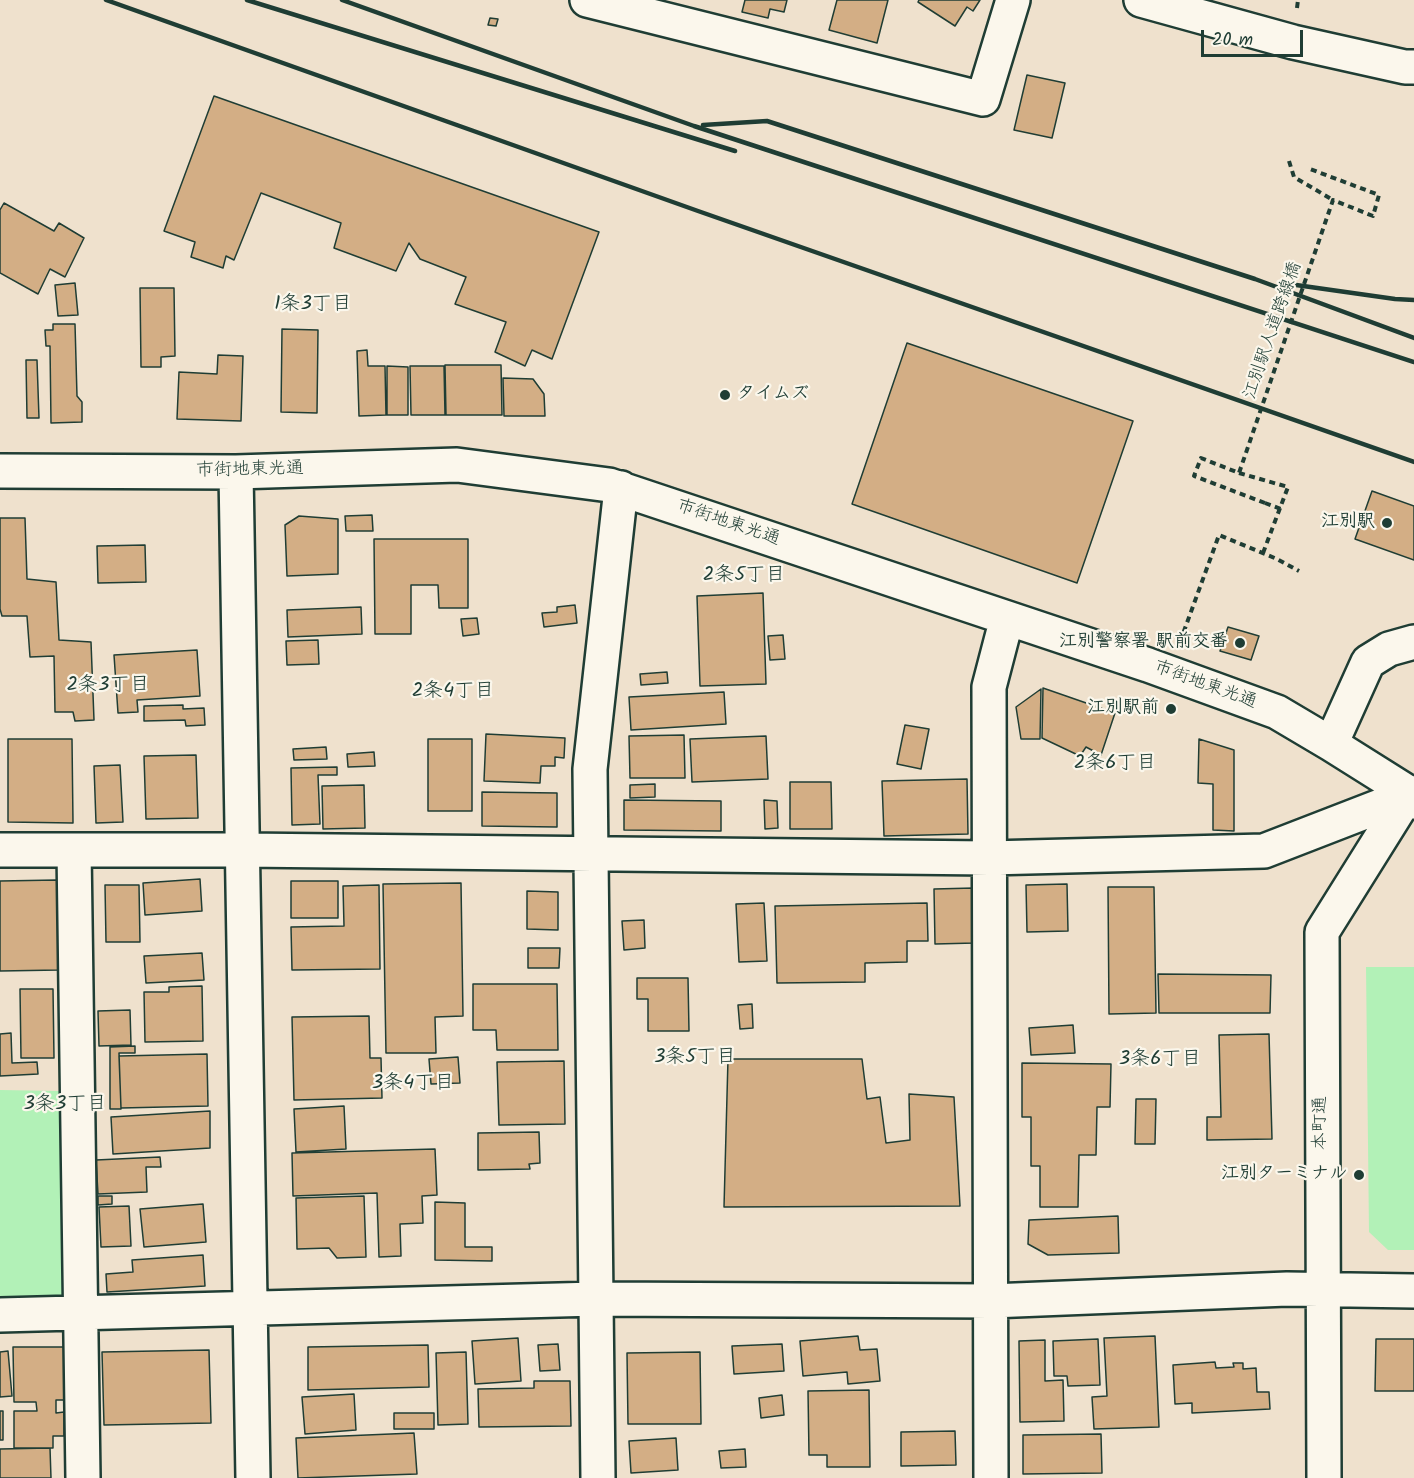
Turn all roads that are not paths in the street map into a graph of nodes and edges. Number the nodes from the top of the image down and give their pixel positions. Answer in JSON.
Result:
{"nodes":[{"id":1,"x":1013,"y":0,"type":"edge"},
{"id":2,"x":1141,"y":0,"type":"edge"},
{"id":3,"x":596,"y":1,"type":"edge"},
{"id":4,"x":1414,"y":67,"type":"edge"},
{"id":5,"x":0,"y":471,"type":"edge"},
{"id":6,"x":236,"y":472,"type":"junction"},
{"id":7,"x":621,"y":488,"type":"junction"},
{"id":8,"x":1007,"y":618,"type":"junction"},
{"id":9,"x":1414,"y":642,"type":"edge"},
{"id":10,"x":1331,"y":744,"type":"junction"},
{"id":11,"x":1412,"y":796,"type":"edge"},
{"id":12,"x":0,"y":850,"type":"edge"},
{"id":13,"x":74,"y":850,"type":"junction"},
{"id":14,"x":243,"y":850,"type":"junction"},
{"id":15,"x":591,"y":854,"type":"junction"},
{"id":16,"x":989,"y":858,"type":"junction"},
{"id":17,"x":1323,"y":1289,"type":"junction"},
{"id":18,"x":1414,"y":1291,"type":"edge"},
{"id":19,"x":596,"y":1299,"type":"junction"},
{"id":20,"x":991,"y":1301,"type":"junction"},
{"id":21,"x":250,"y":1307,"type":"junction"},
{"id":22,"x":81,"y":1313,"type":"junction"},
{"id":23,"x":0,"y":1315,"type":"edge"},
{"id":24,"x":83,"y":1478,"type":"edge"},
{"id":25,"x":253,"y":1478,"type":"edge"},
{"id":26,"x":598,"y":1478,"type":"edge"},
{"id":27,"x":991,"y":1478,"type":"edge"},
{"id":28,"x":1323,"y":1478,"type":"edge"}],
"edges":[{"from":1,"to":3,"type":"street"},
{"from":2,"to":4,"type":"street"},
{"from":5,"to":6,"type":"street","name":"市街地東光通"},
{"from":6,"to":7,"type":"street","name":"市街地東光通"},
{"from":6,"to":14,"type":"street"},
{"from":7,"to":8,"type":"street","name":"市街地東光通"},
{"from":7,"to":15,"type":"street"},
{"from":8,"to":10,"type":"street","name":"市街地東光通"},
{"from":8,"to":16,"type":"street"},
{"from":9,"to":10,"type":"street"},
{"from":10,"to":11,"type":"street","name":"市街地東光通"},
{"from":11,"to":16,"type":"street"},
{"from":11,"to":17,"type":"street","name":"本町通"},
{"from":12,"to":13,"type":"street"},
{"from":13,"to":14,"type":"street"},
{"from":13,"to":22,"type":"street"},
{"from":14,"to":15,"type":"street"},
{"from":14,"to":21,"type":"street"},
{"from":15,"to":16,"type":"street"},
{"from":15,"to":19,"type":"street"},
{"from":16,"to":20,"type":"street"},
{"from":17,"to":18,"type":"street"},
{"from":17,"to":20,"type":"street"},
{"from":17,"to":28,"type":"street","name":"本町通"},
{"from":19,"to":20,"type":"street"},
{"from":19,"to":21,"type":"street"},
{"from":19,"to":26,"type":"street"},
{"from":20,"to":27,"type":"street"},
{"from":21,"to":22,"type":"street"},
{"from":21,"to":25,"type":"street"},
{"from":22,"to":23,"type":"street"},
{"from":22,"to":24,"type":"street"}]}
